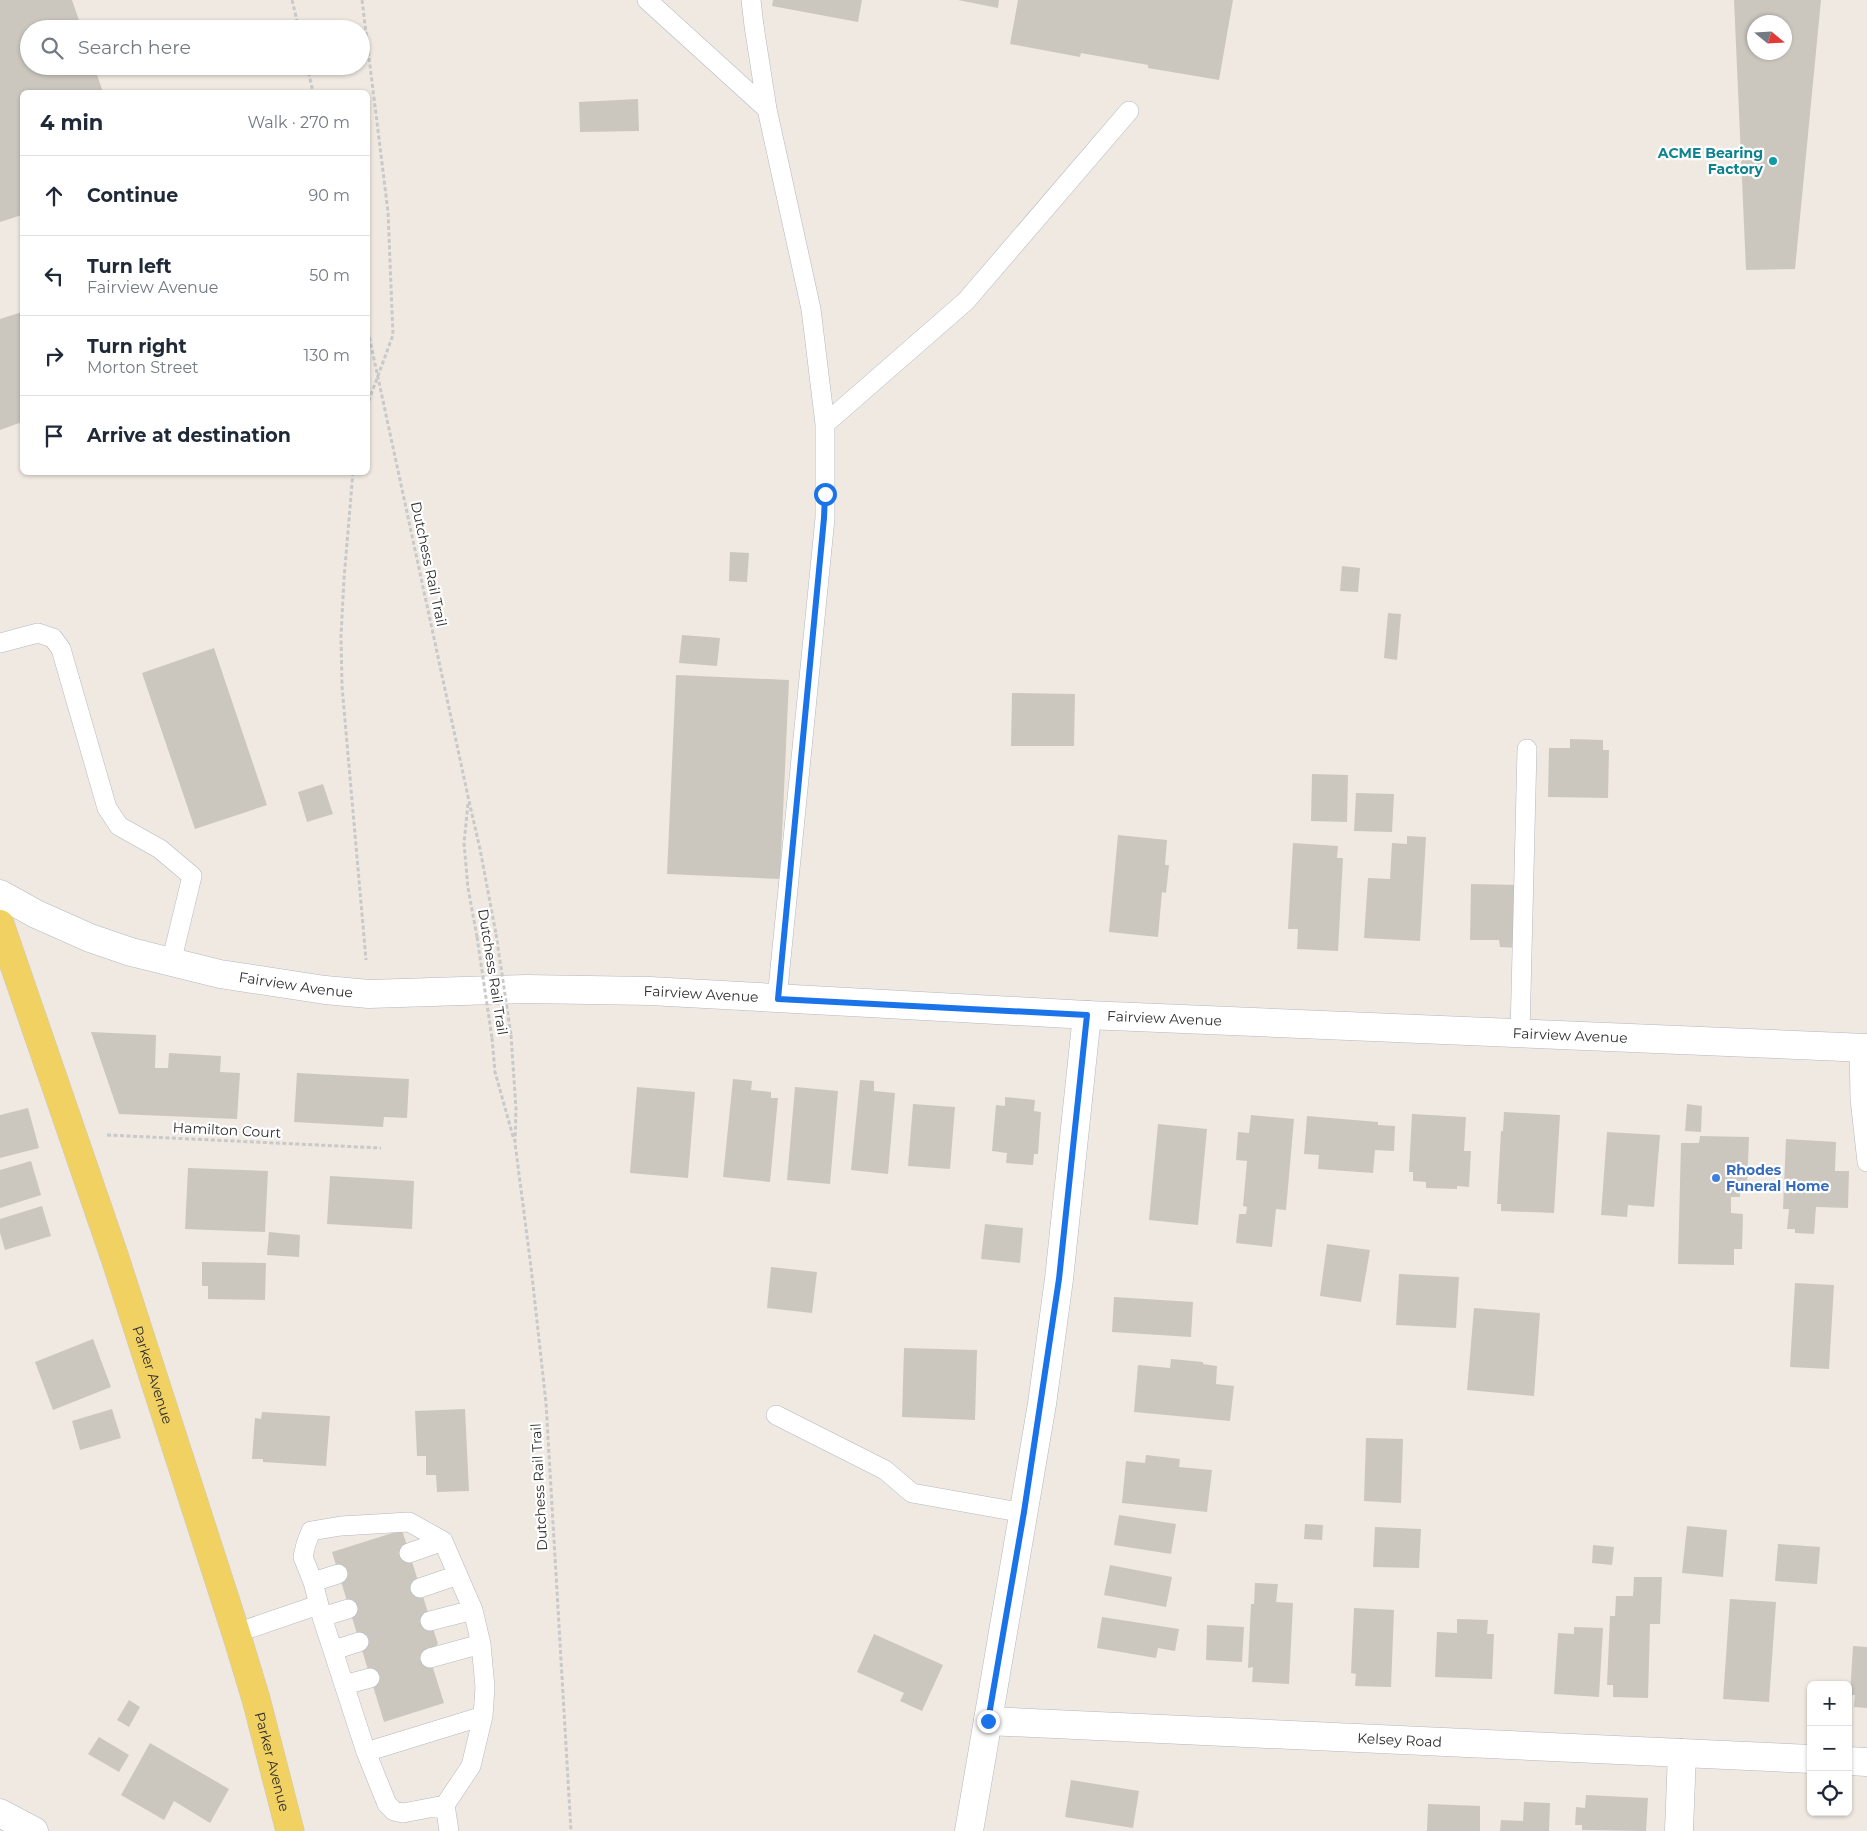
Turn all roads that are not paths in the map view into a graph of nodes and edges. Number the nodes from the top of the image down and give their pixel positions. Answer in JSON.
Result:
{"nodes":[{"id":1,"x":647,"y":0,"type":"edge"},
{"id":2,"x":751,"y":0,"type":"edge"},
{"id":3,"x":767,"y":109,"type":"junction"},
{"id":4,"x":1129,"y":110,"type":"dead end"},
{"id":5,"x":825,"y":424,"type":"junction"},
{"id":6,"x":0,"y":643,"type":"edge"},
{"id":7,"x":1527,"y":749,"type":"dead end"},
{"id":8,"x":0,"y":894,"type":"edge"},
{"id":9,"x":0,"y":924,"type":"edge"},
{"id":10,"x":171,"y":963,"type":"junction"},
{"id":11,"x":778,"y":999,"type":"junction"},
{"id":12,"x":1087,"y":1015,"type":"junction"},
{"id":13,"x":1520,"y":1034,"type":"junction"},
{"id":14,"x":1863,"y":1047,"type":"edge"},
{"id":15,"x":1867,"y":1162,"type":"edge"},
{"id":16,"x":776,"y":1415,"type":"dead end"},
{"id":17,"x":1024,"y":1512,"type":"junction"},
{"id":18,"x":443,"y":1541,"type":"junction"},
{"id":19,"x":409,"y":1553,"type":"dead end"},
{"id":20,"x":338,"y":1574,"type":"dead end"},
{"id":21,"x":458,"y":1575,"type":"junction"},
{"id":22,"x":313,"y":1582,"type":"junction"},
{"id":23,"x":420,"y":1588,"type":"dead end"},
{"id":24,"x":348,"y":1609,"type":"dead end"},
{"id":25,"x":473,"y":1610,"type":"junction"},
{"id":26,"x":320,"y":1611,"type":"junction"},
{"id":27,"x":430,"y":1622,"type":"dead end"},
{"id":28,"x":236,"y":1633,"type":"junction"},
{"id":29,"x":359,"y":1642,"type":"dead end"},
{"id":30,"x":481,"y":1644,"type":"junction"},
{"id":31,"x":334,"y":1650,"type":"junction"},
{"id":32,"x":430,"y":1658,"type":"dead end"},
{"id":33,"x":370,"y":1678,"type":"dead end"},
{"id":34,"x":344,"y":1685,"type":"junction"},
{"id":35,"x":483,"y":1716,"type":"junction"},
{"id":36,"x":988,"y":1721,"type":"junction"},
{"id":37,"x":366,"y":1752,"type":"junction"},
{"id":38,"x":1682,"y":1753,"type":"junction"},
{"id":39,"x":1807,"y":1759,"type":"edge"},
{"id":40,"x":1852,"y":1761,"type":"edge"},
{"id":41,"x":1867,"y":1762,"type":"edge"},
{"id":42,"x":445,"y":1805,"type":"junction"},
{"id":43,"x":0,"y":1813,"type":"edge"},
{"id":44,"x":34,"y":1831,"type":"edge"},
{"id":45,"x":290,"y":1831,"type":"edge"},
{"id":46,"x":449,"y":1831,"type":"edge"},
{"id":47,"x":969,"y":1831,"type":"edge"},
{"id":48,"x":1679,"y":1831,"type":"edge"}],
"edges":[{"from":1,"to":3,"type":"lane"},
{"from":2,"to":3,"type":"lane"},
{"from":3,"to":5,"type":"lane"},
{"from":4,"to":5,"type":"lane"},
{"from":5,"to":11,"type":"lane"},
{"from":6,"to":10,"type":"lane"},
{"from":7,"to":13,"type":"lane"},
{"from":8,"to":10,"type":"street","name":"Fairview Avenue"},
{"from":9,"to":28,"type":"main road","name":"Parker Avenue"},
{"from":10,"to":11,"type":"street","name":"Fairview Avenue"},
{"from":11,"to":12,"type":"street","name":"Fairview Avenue"},
{"from":12,"to":13,"type":"street","name":"Fairview Avenue"},
{"from":12,"to":17,"type":"street"},
{"from":13,"to":14,"type":"street","name":"Fairview Avenue"},
{"from":14,"to":15,"type":"lane"},
{"from":16,"to":17,"type":"lane"},
{"from":17,"to":36,"type":"street"},
{"from":18,"to":19,"type":"lane"},
{"from":18,"to":21,"type":"lane"},
{"from":18,"to":22,"type":"lane"},
{"from":20,"to":22,"type":"lane"},
{"from":21,"to":23,"type":"lane"},
{"from":21,"to":25,"type":"lane"},
{"from":22,"to":26,"type":"lane"},
{"from":24,"to":26,"type":"lane"},
{"from":25,"to":27,"type":"lane"},
{"from":25,"to":30,"type":"lane"},
{"from":26,"to":28,"type":"lane"},
{"from":26,"to":31,"type":"lane"},
{"from":28,"to":45,"type":"main road","name":"Parker Avenue"},
{"from":29,"to":31,"type":"lane"},
{"from":30,"to":32,"type":"lane"},
{"from":30,"to":35,"type":"lane"},
{"from":31,"to":34,"type":"lane"},
{"from":33,"to":34,"type":"lane"},
{"from":34,"to":37,"type":"lane"},
{"from":35,"to":37,"type":"lane"},
{"from":35,"to":42,"type":"lane"},
{"from":36,"to":38,"type":"street","name":"Kelsey Road"},
{"from":36,"to":47,"type":"street"},
{"from":37,"to":42,"type":"lane"},
{"from":38,"to":39,"type":"street","name":"Kelsey Road"},
{"from":38,"to":48,"type":"street"},
{"from":40,"to":41,"type":"street"},
{"from":42,"to":46,"type":"lane"},
{"from":43,"to":44,"type":"street"}]}
